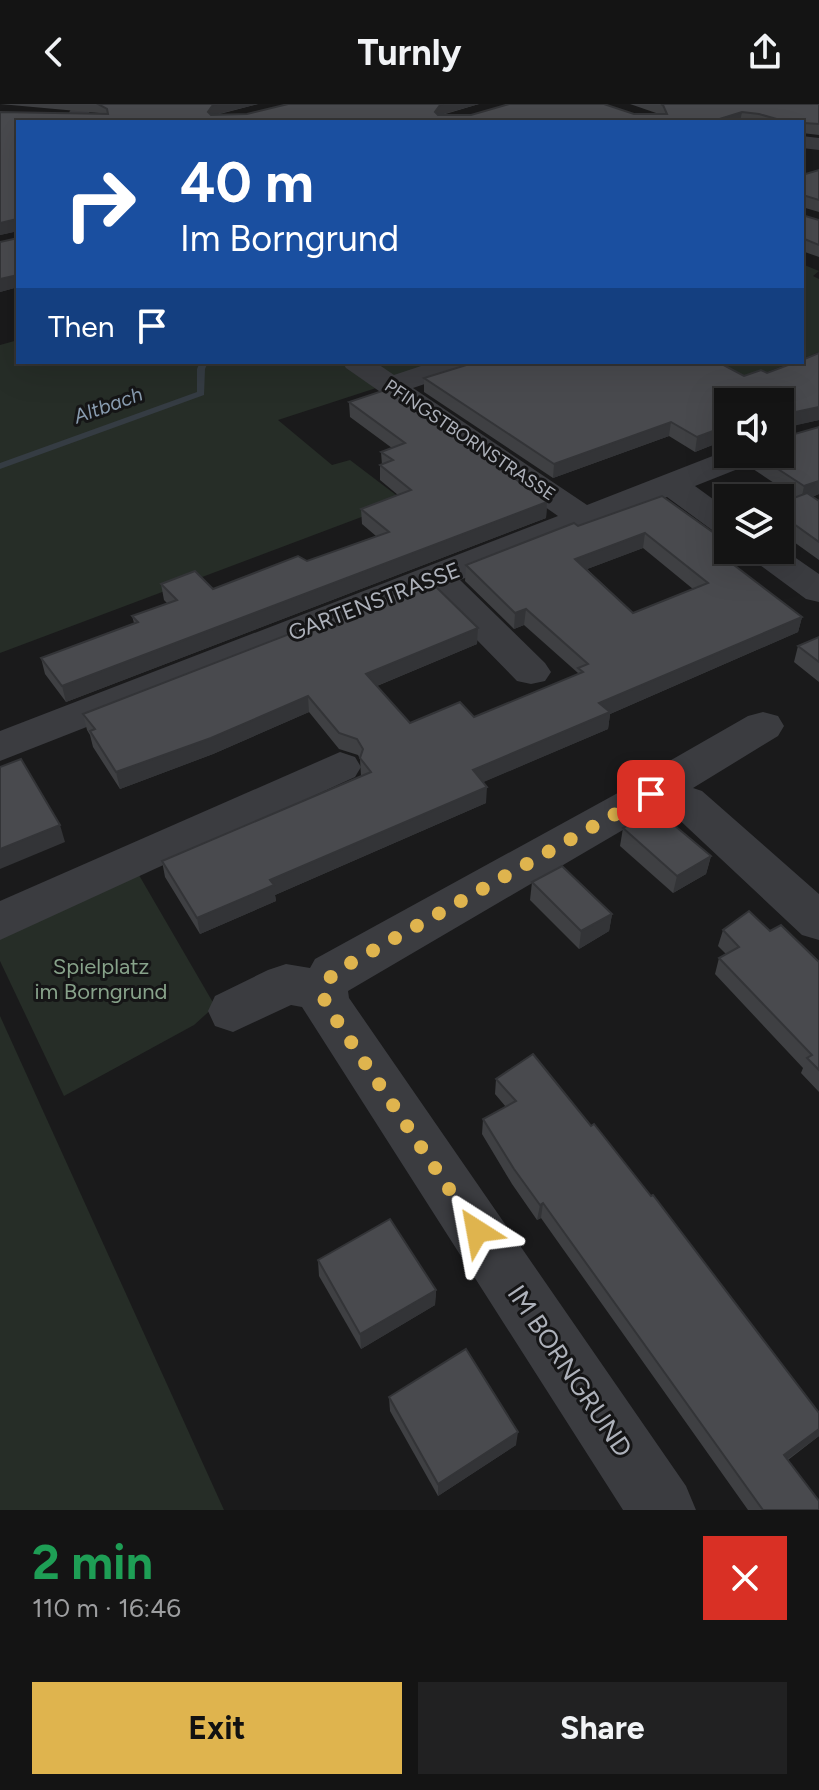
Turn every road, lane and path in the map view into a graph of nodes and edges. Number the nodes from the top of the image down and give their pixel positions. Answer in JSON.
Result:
{"nodes":[{"id":1,"x":73,"y":112,"type":"edge"},
{"id":2,"x":92,"y":120,"type":"edge"},
{"id":3,"x":359,"y":364,"type":"edge"},
{"id":4,"x":456,"y":364,"type":"edge"},
{"id":5,"x":392,"y":385,"type":"junction"},
{"id":6,"x":714,"y":468,"type":"edge"},
{"id":7,"x":672,"y":485,"type":"junction"},
{"id":8,"x":714,"y":516,"type":"edge"},
{"id":9,"x":584,"y":518,"type":"junction"},
{"id":10,"x":783,"y":564,"type":"edge"},
{"id":11,"x":436,"y":577,"type":"junction"},
{"id":12,"x":815,"y":584,"type":"edge"},
{"id":13,"x":531,"y":672,"type":"dead end"},
{"id":14,"x":763,"y":726,"type":"dead end"},
{"id":15,"x":0,"y":747,"type":"edge"},
{"id":16,"x":340,"y":767,"type":"dead end"},
{"id":17,"x":669,"y":796,"type":"junction"},
{"id":18,"x":0,"y":922,"type":"edge"},
{"id":19,"x":819,"y":922,"type":"edge"},
{"id":20,"x":323,"y":990,"type":"junction"},
{"id":21,"x":233,"y":1011,"type":"dead end"},
{"id":22,"x":662,"y":1510,"type":"edge"}],
"edges":[{"from":1,"to":2,"type":"street"},
{"from":3,"to":5,"type":"street","name":"PFINGSTBORNSTRASSE"},
{"from":4,"to":5,"type":"street"},
{"from":5,"to":9,"type":"street","name":"PFINGSTBORNSTRASSE"},
{"from":6,"to":7,"type":"street","name":"GARTENSTRASSE"},
{"from":7,"to":8,"type":"street"},
{"from":7,"to":9,"type":"street","name":"GARTENSTRASSE"},
{"from":9,"to":11,"type":"street","name":"GARTENSTRASSE"},
{"from":10,"to":12,"type":"street"},
{"from":11,"to":13,"type":"street"},
{"from":11,"to":15,"type":"street","name":"GARTENSTRASSE"},
{"from":14,"to":17,"type":"street"},
{"from":16,"to":18,"type":"street"},
{"from":17,"to":19,"type":"street"},
{"from":17,"to":20,"type":"street"},
{"from":20,"to":21,"type":"street"},
{"from":20,"to":22,"type":"street","name":"IM BORNGRUND"}]}
